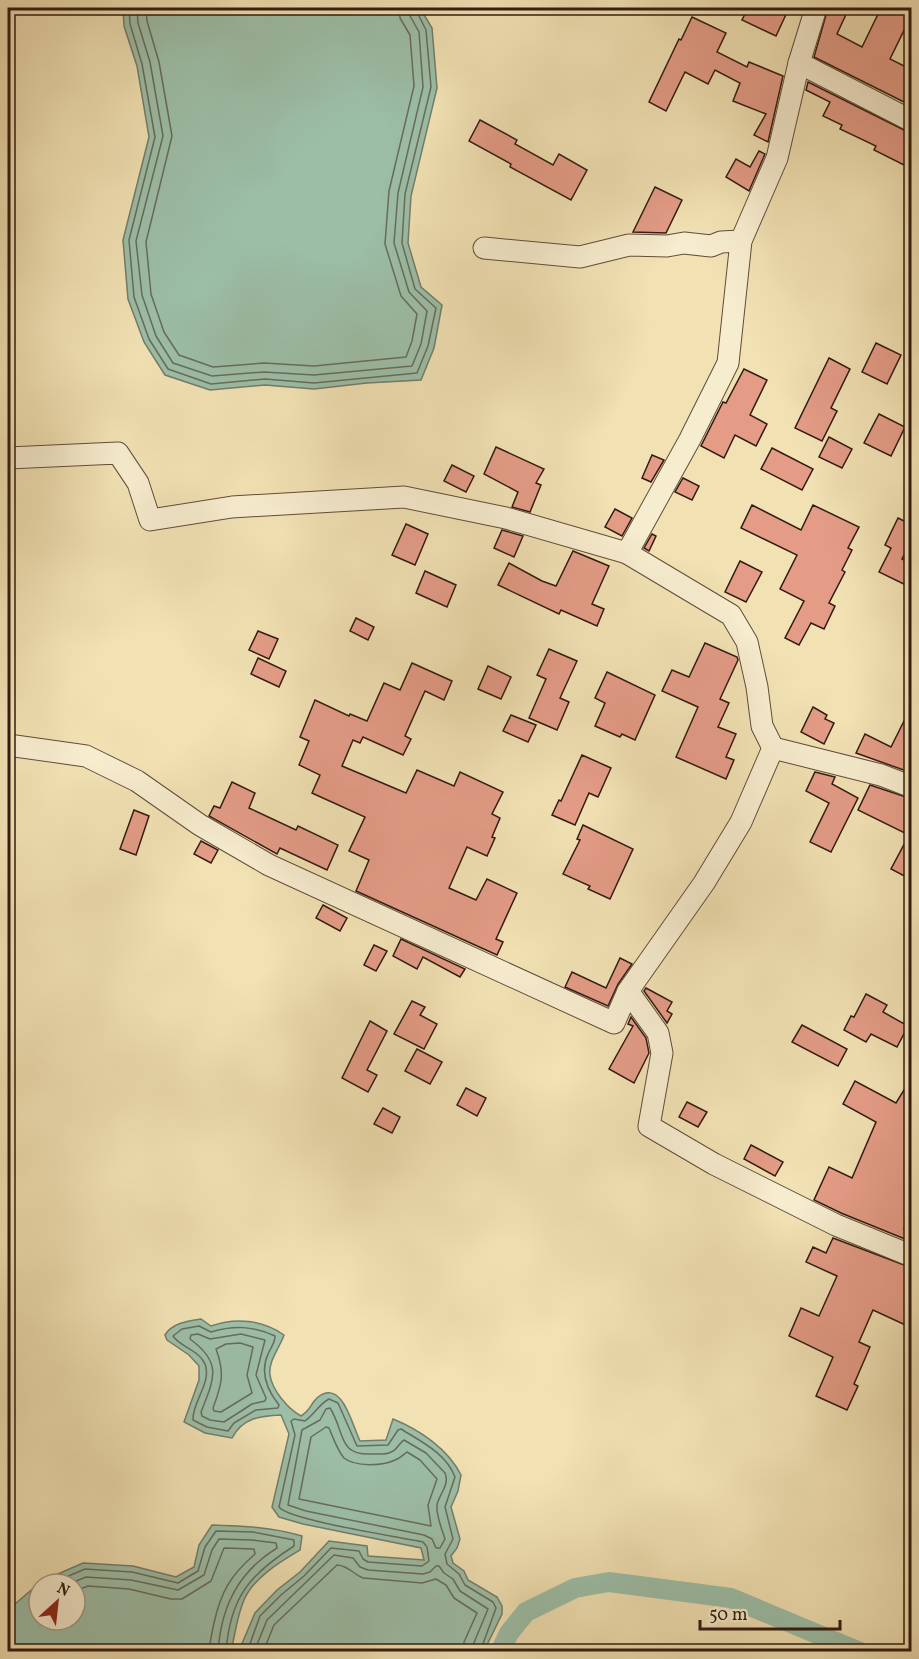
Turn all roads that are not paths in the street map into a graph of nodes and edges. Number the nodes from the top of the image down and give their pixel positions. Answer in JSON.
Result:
{"nodes":[{"id":1,"x":816,"y":8,"type":"edge"},
{"id":2,"x":799,"y":63,"type":"junction"},
{"id":3,"x":912,"y":121,"type":"edge"},
{"id":4,"x":741,"y":241,"type":"junction"},
{"id":5,"x":484,"y":248,"type":"dead end"},
{"id":6,"x":8,"y":458,"type":"edge"},
{"id":7,"x":627,"y":553,"type":"junction"},
{"id":8,"x":8,"y":745,"type":"edge"},
{"id":9,"x":773,"y":748,"type":"junction"},
{"id":10,"x":912,"y":788,"type":"edge"},
{"id":11,"x":628,"y":991,"type":"junction"},
{"id":12,"x":912,"y":1256,"type":"edge"}],
"edges":[{"from":1,"to":2,"type":"street"},
{"from":2,"to":3,"type":"street"},
{"from":2,"to":4,"type":"street"},
{"from":4,"to":5,"type":"street"},
{"from":4,"to":7,"type":"street"},
{"from":6,"to":7,"type":"street"},
{"from":7,"to":9,"type":"street"},
{"from":8,"to":11,"type":"street"},
{"from":9,"to":10,"type":"street"},
{"from":9,"to":11,"type":"street"},
{"from":11,"to":12,"type":"street"}]}
